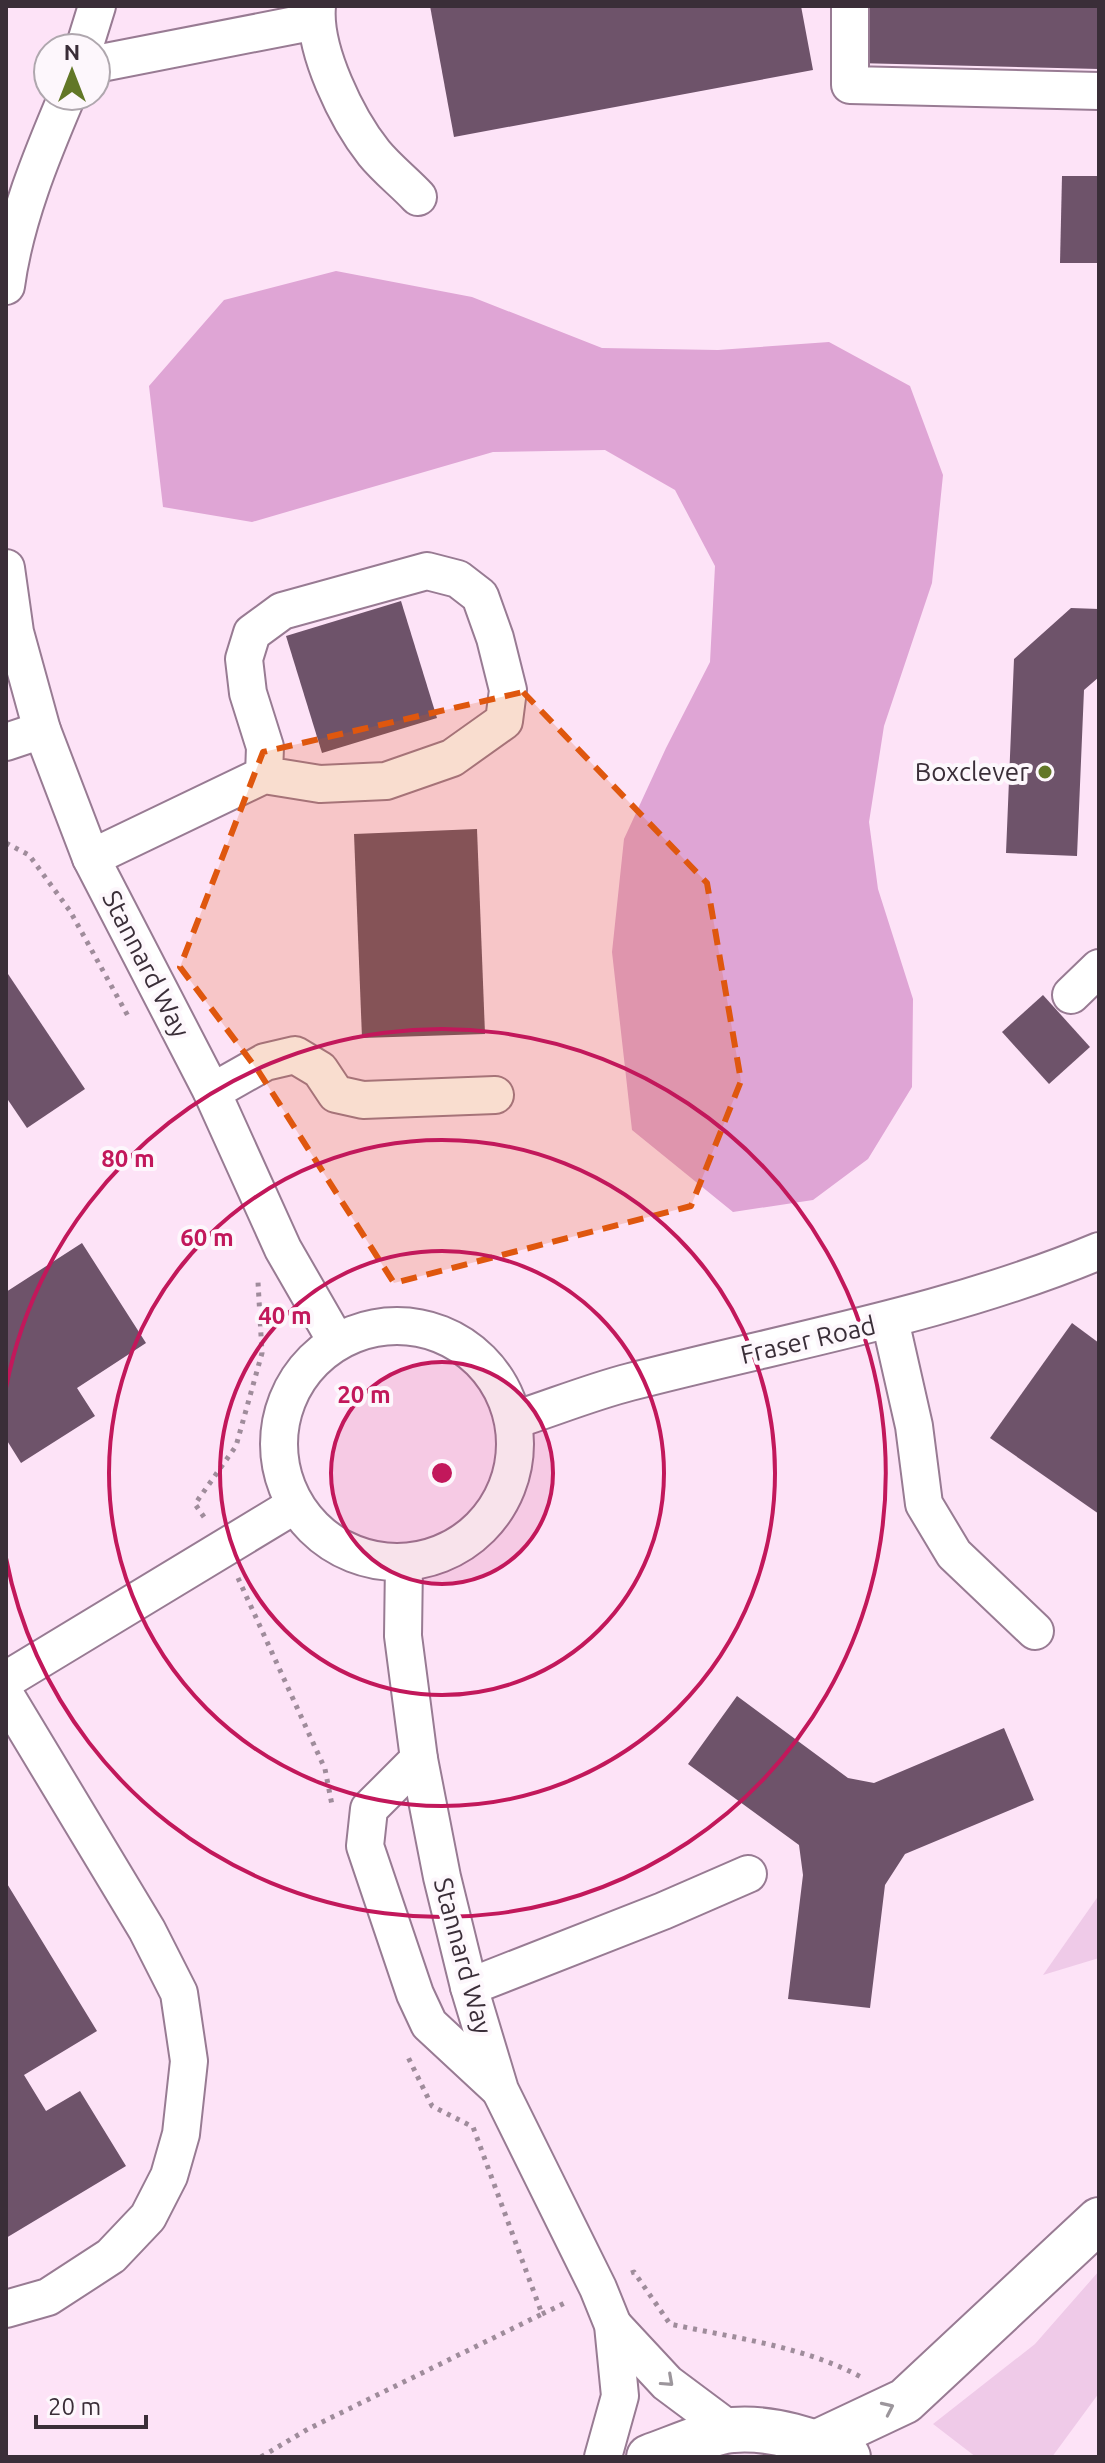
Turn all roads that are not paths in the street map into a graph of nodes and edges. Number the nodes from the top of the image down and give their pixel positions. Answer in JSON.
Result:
{"nodes":[{"id":1,"x":97,"y":6,"type":"edge"},
{"id":2,"x":850,"y":6,"type":"edge"},
{"id":3,"x":317,"y":14,"type":"edge"},
{"id":4,"x":89,"y":32,"type":"edge"},
{"id":5,"x":112,"y":60,"type":"edge"},
{"id":6,"x":1099,"y":91,"type":"edge"},
{"id":7,"x":60,"y":112,"type":"edge"},
{"id":8,"x":418,"y":197,"type":"dead end"},
{"id":9,"x":6,"y":286,"type":"edge"},
{"id":10,"x":6,"y":568,"type":"edge"},
{"id":11,"x":42,"y":730,"type":"junction"},
{"id":12,"x":6,"y":742,"type":"edge"},
{"id":13,"x":264,"y":775,"type":"junction"},
{"id":14,"x":91,"y":858,"type":"junction"},
{"id":15,"x":1099,"y":968,"type":"edge"},
{"id":16,"x":1071,"y":995,"type":"dead end"},
{"id":17,"x":212,"y":1092,"type":"junction"},
{"id":18,"x":495,"y":1095,"type":"dead end"},
{"id":19,"x":1099,"y":1251,"type":"edge"},
{"id":20,"x":890,"y":1320,"type":"junction"},
{"id":21,"x":336,"y":1341,"type":"junction"},
{"id":22,"x":514,"y":1420,"type":"junction"},
{"id":23,"x":295,"y":1505,"type":"junction"},
{"id":24,"x":404,"y":1562,"type":"junction"},
{"id":25,"x":1035,"y":1631,"type":"dead end"},
{"id":26,"x":6,"y":1680,"type":"edge"},
{"id":27,"x":6,"y":1696,"type":"edge"},
{"id":28,"x":419,"y":1759,"type":"junction"},
{"id":29,"x":748,"y":1874,"type":"dead end"},
{"id":30,"x":469,"y":1987,"type":"junction"},
{"id":31,"x":500,"y":2090,"type":"junction"},
{"id":32,"x":1099,"y":2220,"type":"edge"},
{"id":33,"x":6,"y":2309,"type":"edge"},
{"id":34,"x":613,"y":2325,"type":"junction"},
{"id":35,"x":730,"y":2430,"type":"junction"},
{"id":36,"x":833,"y":2449,"type":"edge"},
{"id":37,"x":603,"y":2457,"type":"edge"},
{"id":38,"x":649,"y":2457,"type":"edge"}],
"edges":[{"from":1,"to":4,"type":"street"},
{"from":2,"to":6,"type":"street"},
{"from":3,"to":5,"type":"street"},
{"from":3,"to":8,"type":"street"},
{"from":7,"to":9,"type":"street"},
{"from":10,"to":11,"type":"street","name":"Stannard Way"},
{"from":11,"to":12,"type":"street"},
{"from":11,"to":14,"type":"street","name":"Stannard Way"},
{"from":13,"to":13,"type":"street"},
{"from":13,"to":14,"type":"street"},
{"from":14,"to":17,"type":"street","name":"Stannard Way"},
{"from":15,"to":16,"type":"street"},
{"from":17,"to":18,"type":"street"},
{"from":17,"to":21,"type":"street","name":"Stannard Way"},
{"from":19,"to":20,"type":"street","name":"Fraser Road"},
{"from":20,"to":22,"type":"street","name":"Fraser Road"},
{"from":20,"to":25,"type":"street"},
{"from":21,"to":22,"type":"street"},
{"from":21,"to":23,"type":"street"},
{"from":22,"to":24,"type":"street"},
{"from":23,"to":24,"type":"street"},
{"from":23,"to":26,"type":"street"},
{"from":24,"to":28,"type":"street","name":"Stannard Way"},
{"from":27,"to":33,"type":"street"},
{"from":28,"to":30,"type":"street","name":"Stannard Way"},
{"from":28,"to":31,"type":"street"},
{"from":29,"to":30,"type":"street"},
{"from":30,"to":31,"type":"street","name":"Stannard Way"},
{"from":31,"to":34,"type":"street","name":"Stannard Way"},
{"from":36,"to":32,"type":"main road","one_way":true},
{"from":34,"to":35,"type":"street","name":"Stannard Way","one_way":true},
{"from":34,"to":37,"type":"street","name":"Stannard Way"},
{"from":35,"to":36,"type":"main road"},
{"from":35,"to":38,"type":"main road"}]}
